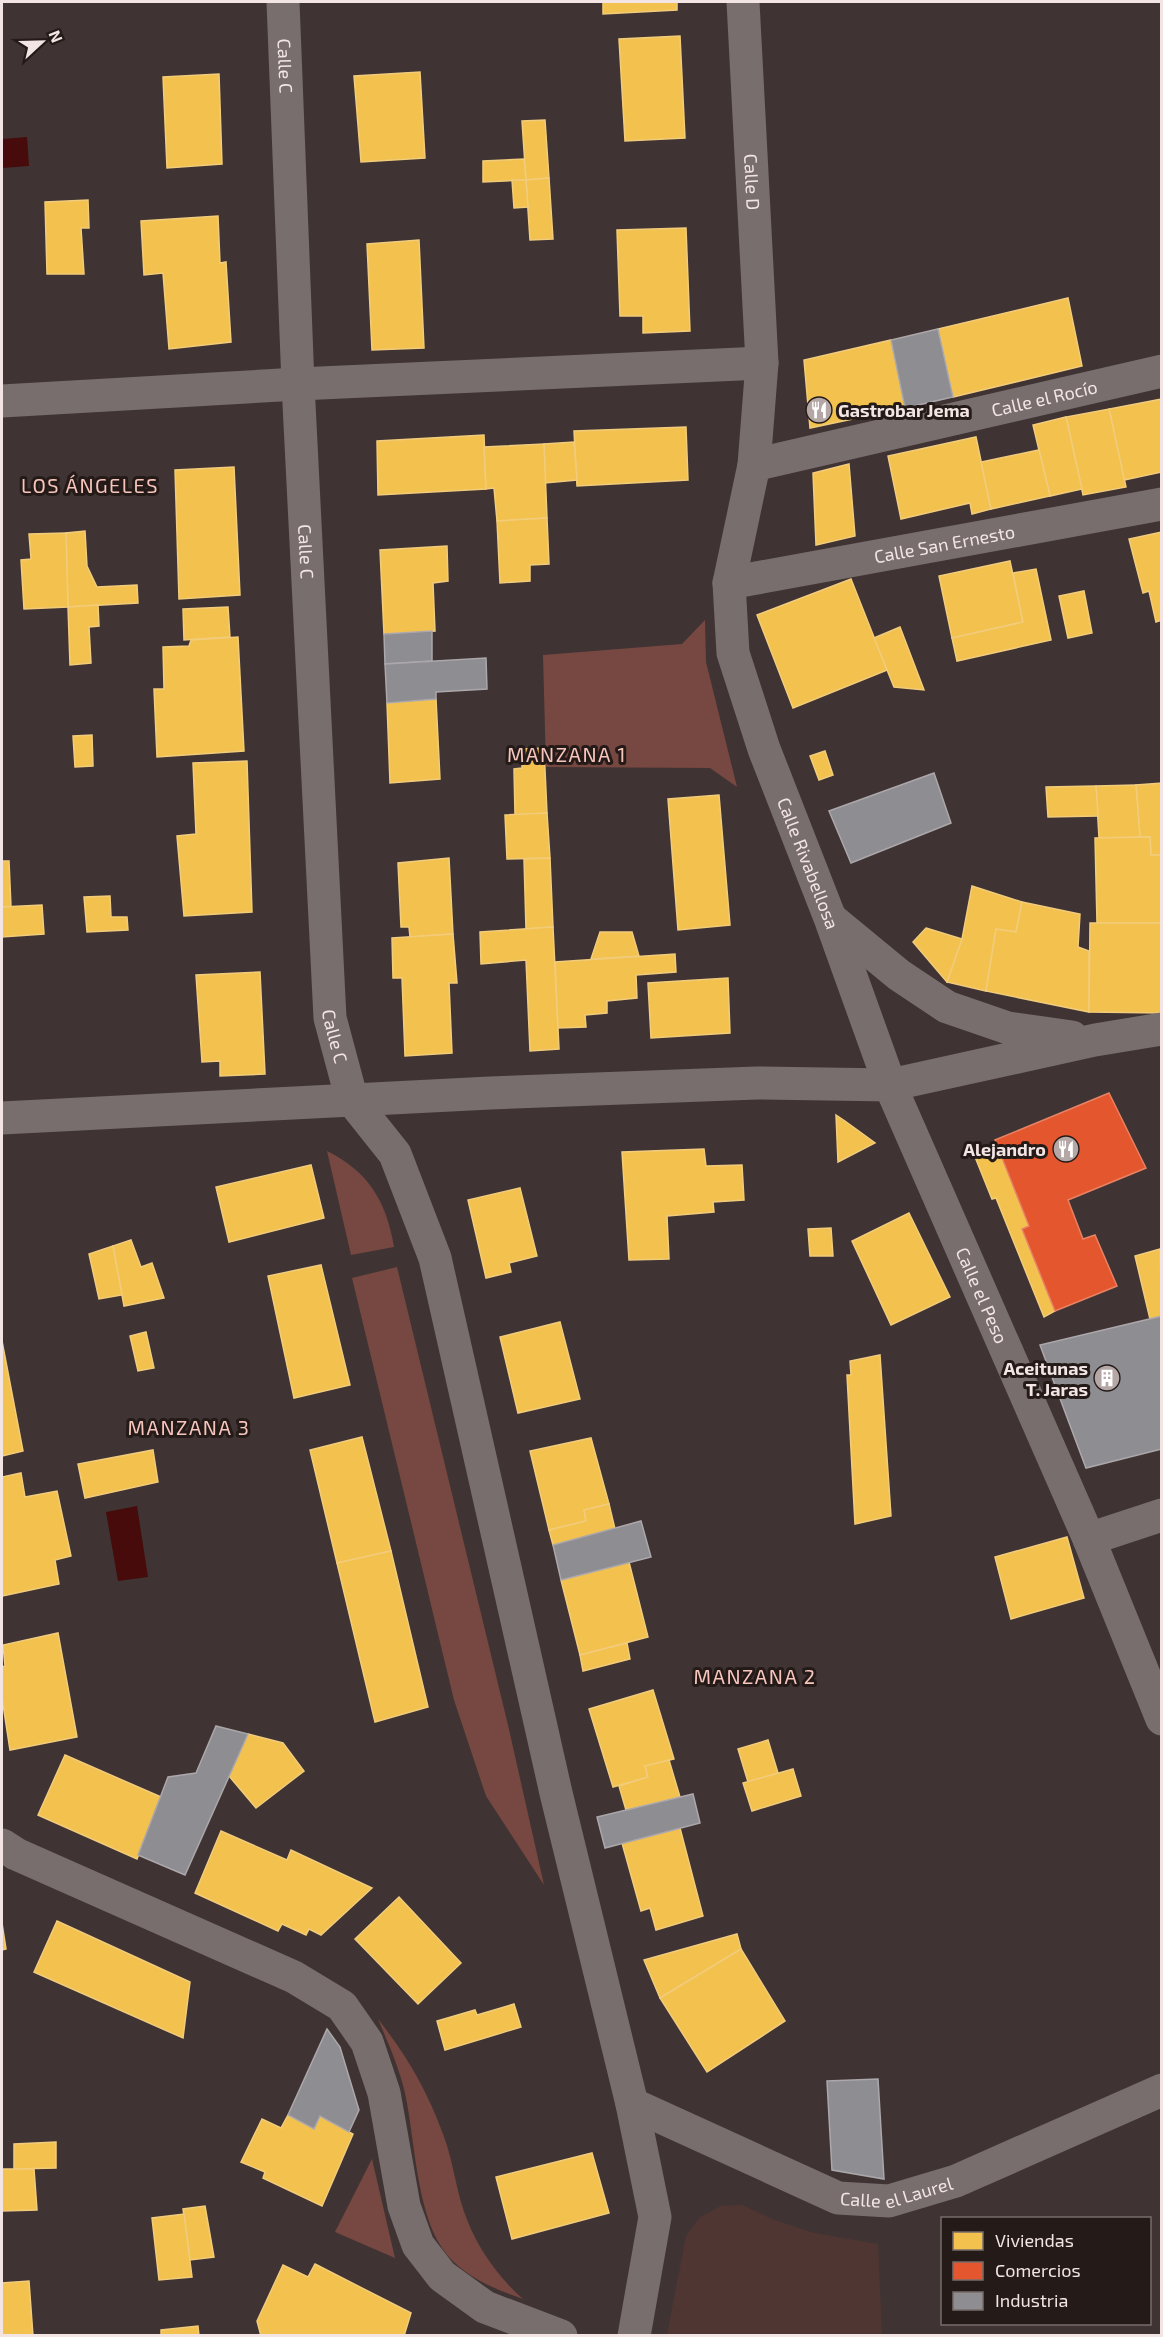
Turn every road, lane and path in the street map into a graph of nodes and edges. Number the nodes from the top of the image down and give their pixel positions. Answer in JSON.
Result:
{"nodes":[{"id":1,"x":283,"y":2,"type":"edge"},
{"id":2,"x":743,"y":2,"type":"edge"},
{"id":3,"x":762,"y":363,"type":"junction"},
{"id":4,"x":1161,"y":371,"type":"edge"},
{"id":5,"x":298,"y":384,"type":"junction"},
{"id":6,"x":2,"y":401,"type":"edge"},
{"id":7,"x":754,"y":465,"type":"junction"},
{"id":8,"x":1161,"y":504,"type":"edge"},
{"id":9,"x":729,"y":583,"type":"junction"},
{"id":10,"x":830,"y":918,"type":"junction"},
{"id":11,"x":1161,"y":1030,"type":"edge"},
{"id":12,"x":1095,"y":1040,"type":"junction"},
{"id":13,"x":890,"y":1085,"type":"junction"},
{"id":14,"x":352,"y":1100,"type":"junction"},
{"id":15,"x":2,"y":1118,"type":"edge"},
{"id":16,"x":1161,"y":1515,"type":"edge"},
{"id":17,"x":1089,"y":1539,"type":"junction"},
{"id":18,"x":1161,"y":1719,"type":"edge"},
{"id":19,"x":2,"y":1845,"type":"edge"},
{"id":20,"x":1161,"y":2090,"type":"edge"},
{"id":21,"x":632,"y":2104,"type":"junction"},
{"id":22,"x":561,"y":2336,"type":"edge"},
{"id":23,"x":634,"y":2336,"type":"edge"}],
"edges":[{"from":1,"to":5,"type":"street","name":"Calle C"},
{"from":2,"to":3,"type":"street","name":"Calle D"},
{"from":3,"to":5,"type":"street"},
{"from":3,"to":7,"type":"street","name":"Calle Rivabellosa"},
{"from":4,"to":7,"type":"street","name":"Calle el Rocío"},
{"from":5,"to":6,"type":"street"},
{"from":5,"to":14,"type":"street","name":"Calle C"},
{"from":7,"to":9,"type":"street","name":"Calle Rivabellosa"},
{"from":8,"to":9,"type":"street","name":"Calle San Ernesto"},
{"from":9,"to":10,"type":"street","name":"Calle Rivabellosa"},
{"from":10,"to":12,"type":"street"},
{"from":10,"to":13,"type":"street","name":"Calle Rivabellosa"},
{"from":11,"to":12,"type":"street"},
{"from":12,"to":13,"type":"street"},
{"from":13,"to":14,"type":"street"},
{"from":13,"to":17,"type":"street","name":"Calle el Peso"},
{"from":14,"to":15,"type":"street"},
{"from":14,"to":21,"type":"street"},
{"from":16,"to":17,"type":"street"},
{"from":17,"to":18,"type":"street","name":"Calle el Peso"},
{"from":19,"to":22,"type":"street"},
{"from":20,"to":21,"type":"street","name":"Calle el Laurel"},
{"from":21,"to":23,"type":"street"}]}
